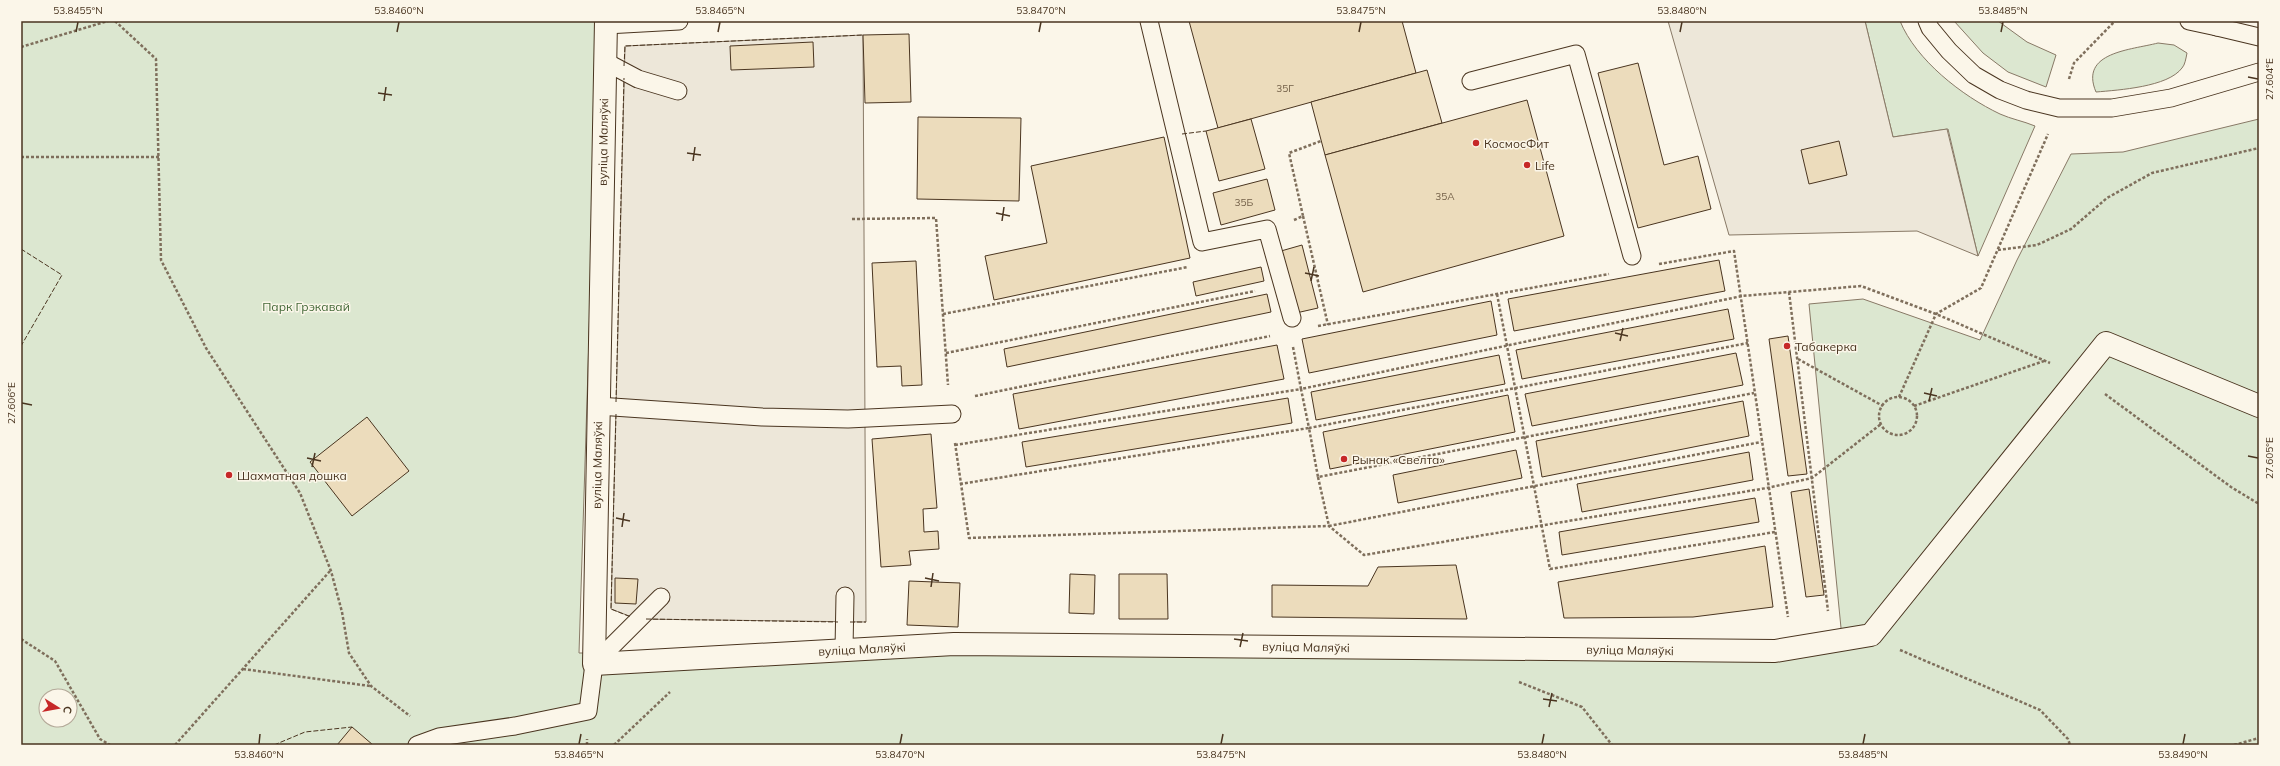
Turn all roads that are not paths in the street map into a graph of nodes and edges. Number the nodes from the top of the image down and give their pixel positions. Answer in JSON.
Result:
{"nodes":[{"id":1,"x":679,"y":21,"type":"edge"},
{"id":2,"x":1149,"y":21,"type":"edge"},
{"id":3,"x":1927,"y":21,"type":"edge"},
{"id":4,"x":2189,"y":21,"type":"edge"},
{"id":5,"x":606,"y":23,"type":"edge"},
{"id":6,"x":2216,"y":24,"type":"edge"},
{"id":7,"x":2259,"y":37,"type":"edge"},
{"id":8,"x":604,"y":61,"type":"junction"},
{"id":9,"x":2259,"y":72,"type":"edge"},
{"id":10,"x":1470,"y":81,"type":"dead end"},
{"id":11,"x":678,"y":91,"type":"dead end"},
{"id":12,"x":1632,"y":256,"type":"dead end"},
{"id":13,"x":1292,"y":318,"type":"dead end"},
{"id":14,"x":598,"y":406,"type":"junction"},
{"id":15,"x":2259,"y":406,"type":"edge"},
{"id":16,"x":952,"y":414,"type":"dead end"},
{"id":17,"x":845,"y":596,"type":"dead end"},
{"id":18,"x":661,"y":597,"type":"dead end"},
{"id":19,"x":844,"y":649,"type":"junction"},
{"id":20,"x":594,"y":664,"type":"junction"},
{"id":21,"x":417,"y":745,"type":"edge"}],
"edges":[{"from":1,"to":5,"type":"lane"},
{"from":2,"to":13,"type":"lane"},
{"from":3,"to":9,"type":"lane"},
{"from":4,"to":6,"type":"lane"},
{"from":5,"to":8,"type":"street","name":"вуліца Маляўкі"},
{"from":6,"to":7,"type":"lane"},
{"from":8,"to":11,"type":"lane"},
{"from":8,"to":14,"type":"street","name":"вуліца Маляўкі"},
{"from":10,"to":12,"type":"lane"},
{"from":14,"to":16,"type":"lane"},
{"from":14,"to":20,"type":"street","name":"вуліца Маляўкі"},
{"from":15,"to":19,"type":"street","name":"вуліца Маляўкі"},
{"from":17,"to":19,"type":"lane"},
{"from":18,"to":20,"type":"lane"},
{"from":19,"to":20,"type":"street","name":"вуліца Маляўкі"},
{"from":20,"to":21,"type":"lane"}]}
